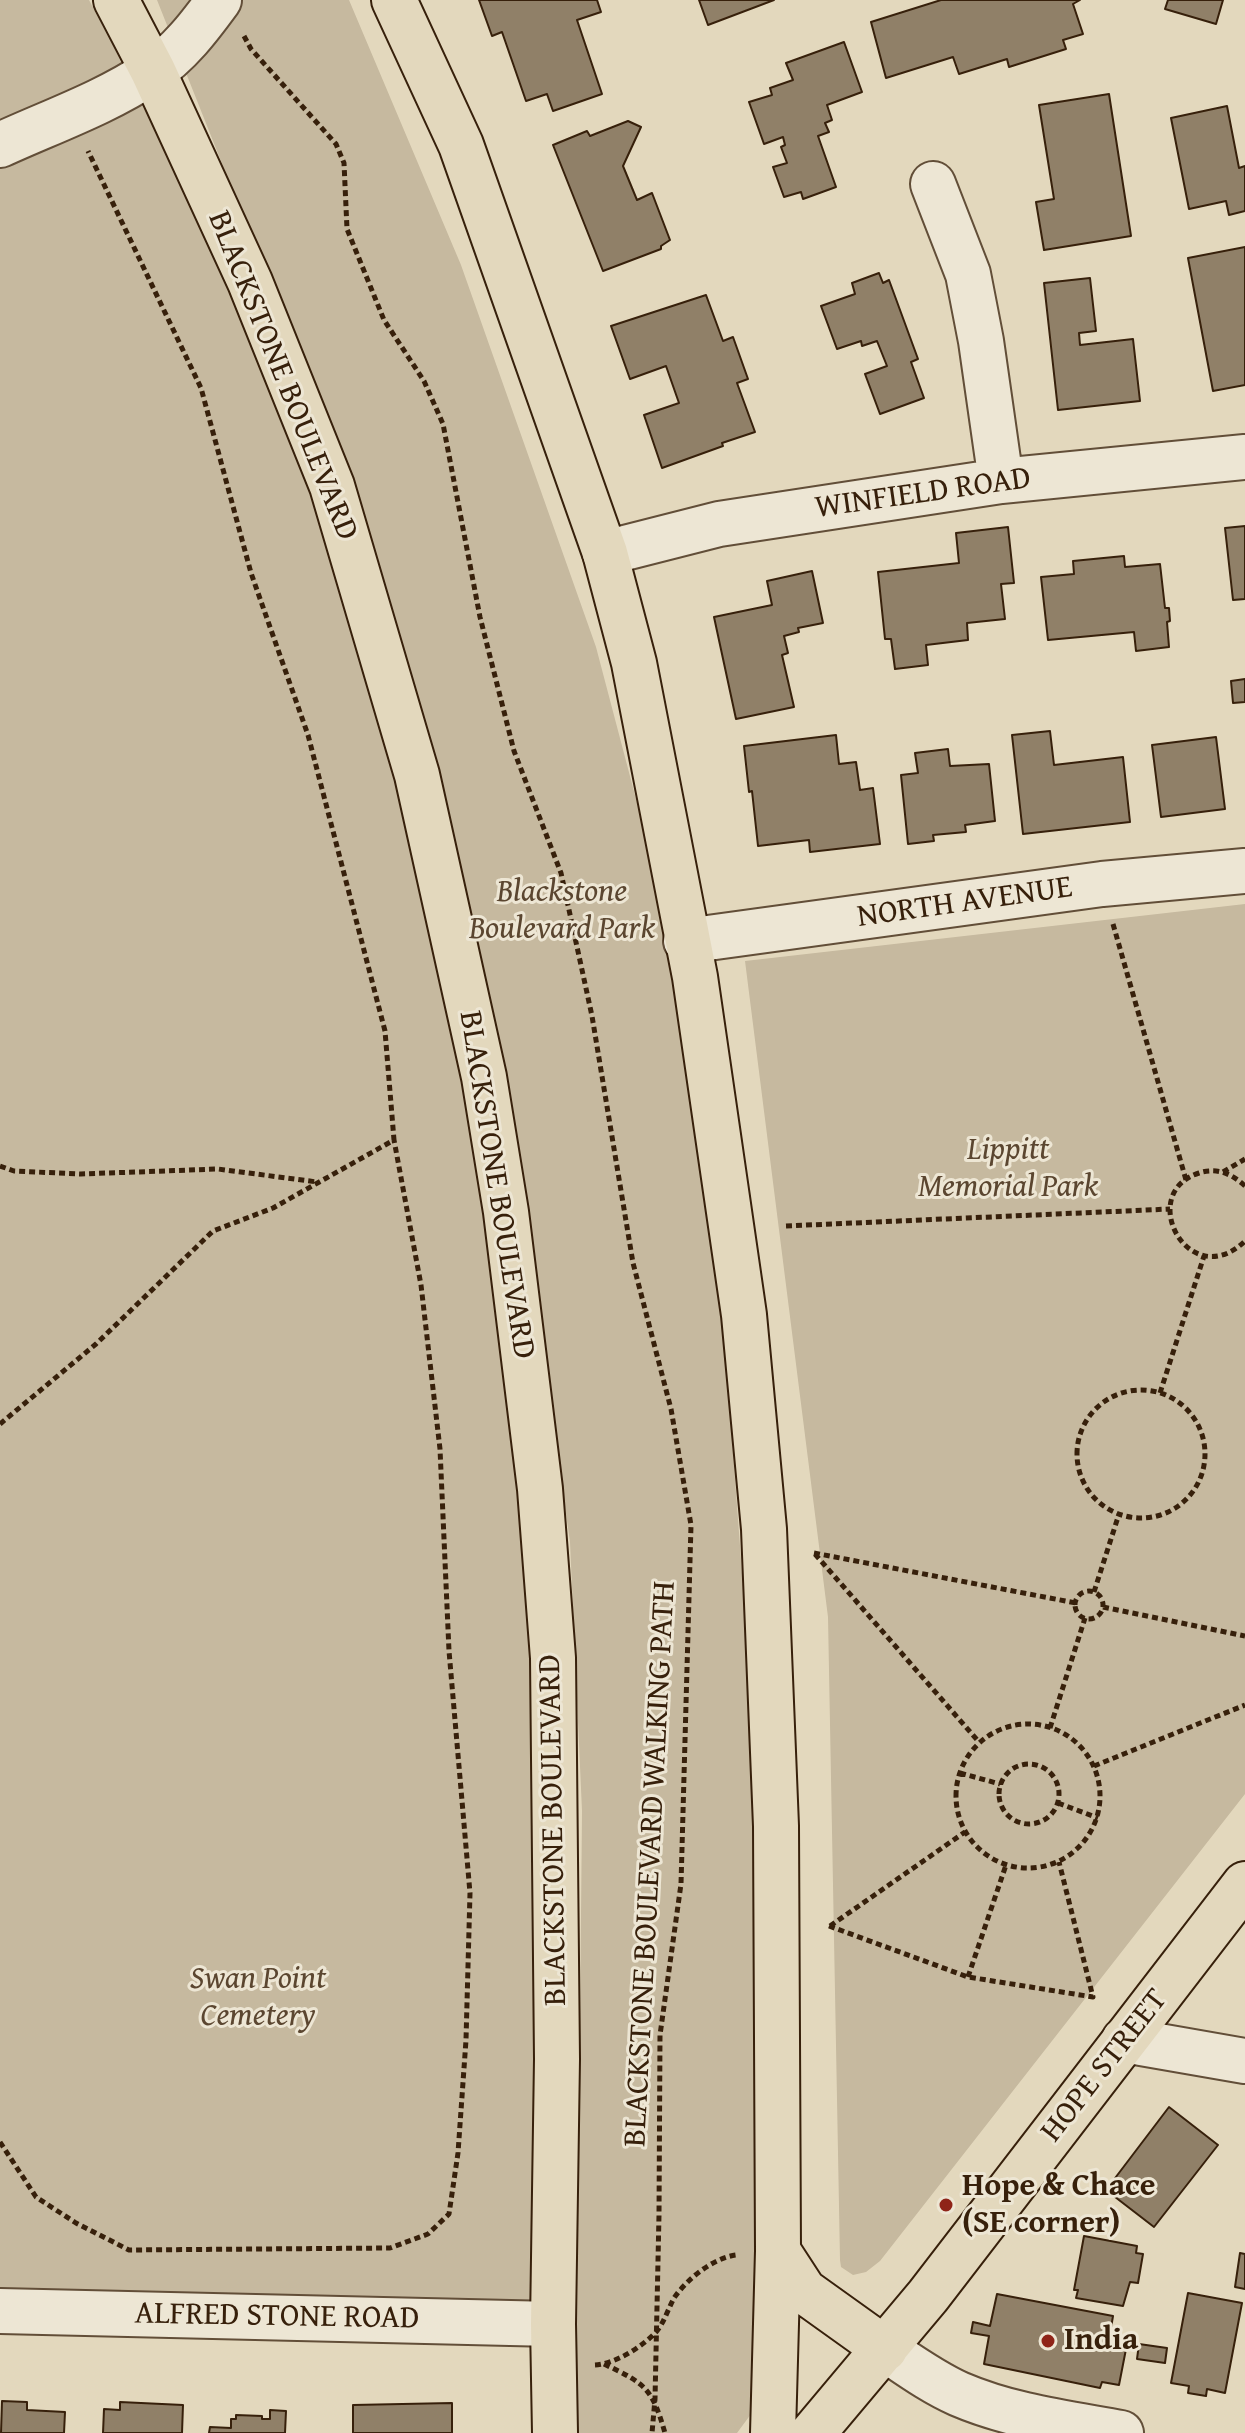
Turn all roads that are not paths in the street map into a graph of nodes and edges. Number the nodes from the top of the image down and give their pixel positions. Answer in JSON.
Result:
{"nodes":[{"id":1,"x":116,"y":0,"type":"edge"},
{"id":2,"x":394,"y":0,"type":"edge"},
{"id":3,"x":228,"y":12,"type":"edge"},
{"id":4,"x":153,"y":71,"type":"junction"},
{"id":5,"x":0,"y":145,"type":"edge"},
{"id":6,"x":933,"y":184,"type":"dead end"},
{"id":7,"x":1245,"y":457,"type":"edge"},
{"id":8,"x":1001,"y":481,"type":"junction"},
{"id":9,"x":605,"y":553,"type":"junction"},
{"id":10,"x":1245,"y":871,"type":"edge"},
{"id":11,"x":686,"y":941,"type":"junction"},
{"id":12,"x":1245,"y":1884,"type":"edge"},
{"id":13,"x":1124,"y":2040,"type":"junction"},
{"id":14,"x":1245,"y":2061,"type":"edge"},
{"id":15,"x":758,"y":2253,"type":"junction"},
{"id":16,"x":0,"y":2311,"type":"edge"},
{"id":17,"x":553,"y":2324,"type":"junction"},
{"id":18,"x":885,"y":2349,"type":"junction"},
{"id":19,"x":555,"y":2433,"type":"edge"},
{"id":20,"x":773,"y":2433,"type":"edge"},
{"id":21,"x":813,"y":2433,"type":"edge"},
{"id":22,"x":1121,"y":2433,"type":"edge"}],
"edges":[{"from":1,"to":4,"type":"main road","name":"BLACKSTONE BOULEVARD"},
{"from":2,"to":9,"type":"main road"},
{"from":3,"to":4,"type":"street"},
{"from":4,"to":5,"type":"street"},
{"from":4,"to":17,"type":"main road","name":"BLACKSTONE BOULEVARD"},
{"from":6,"to":8,"type":"street"},
{"from":7,"to":8,"type":"street","name":"WINFIELD ROAD"},
{"from":8,"to":9,"type":"street","name":"WINFIELD ROAD"},
{"from":9,"to":11,"type":"main road"},
{"from":10,"to":11,"type":"street","name":"NORTH AVENUE"},
{"from":11,"to":15,"type":"main road"},
{"from":12,"to":13,"type":"main road","name":"HOPE STREET"},
{"from":13,"to":14,"type":"street"},
{"from":13,"to":18,"type":"main road","name":"HOPE STREET"},
{"from":15,"to":18,"type":"main road"},
{"from":15,"to":20,"type":"main road"},
{"from":16,"to":17,"type":"street","name":"ALFRED STONE ROAD"},
{"from":17,"to":19,"type":"main road","name":"BLACKSTONE BOULEVARD"},
{"from":18,"to":21,"type":"main road","name":"HOPE STREET"},
{"from":18,"to":22,"type":"street"}]}
